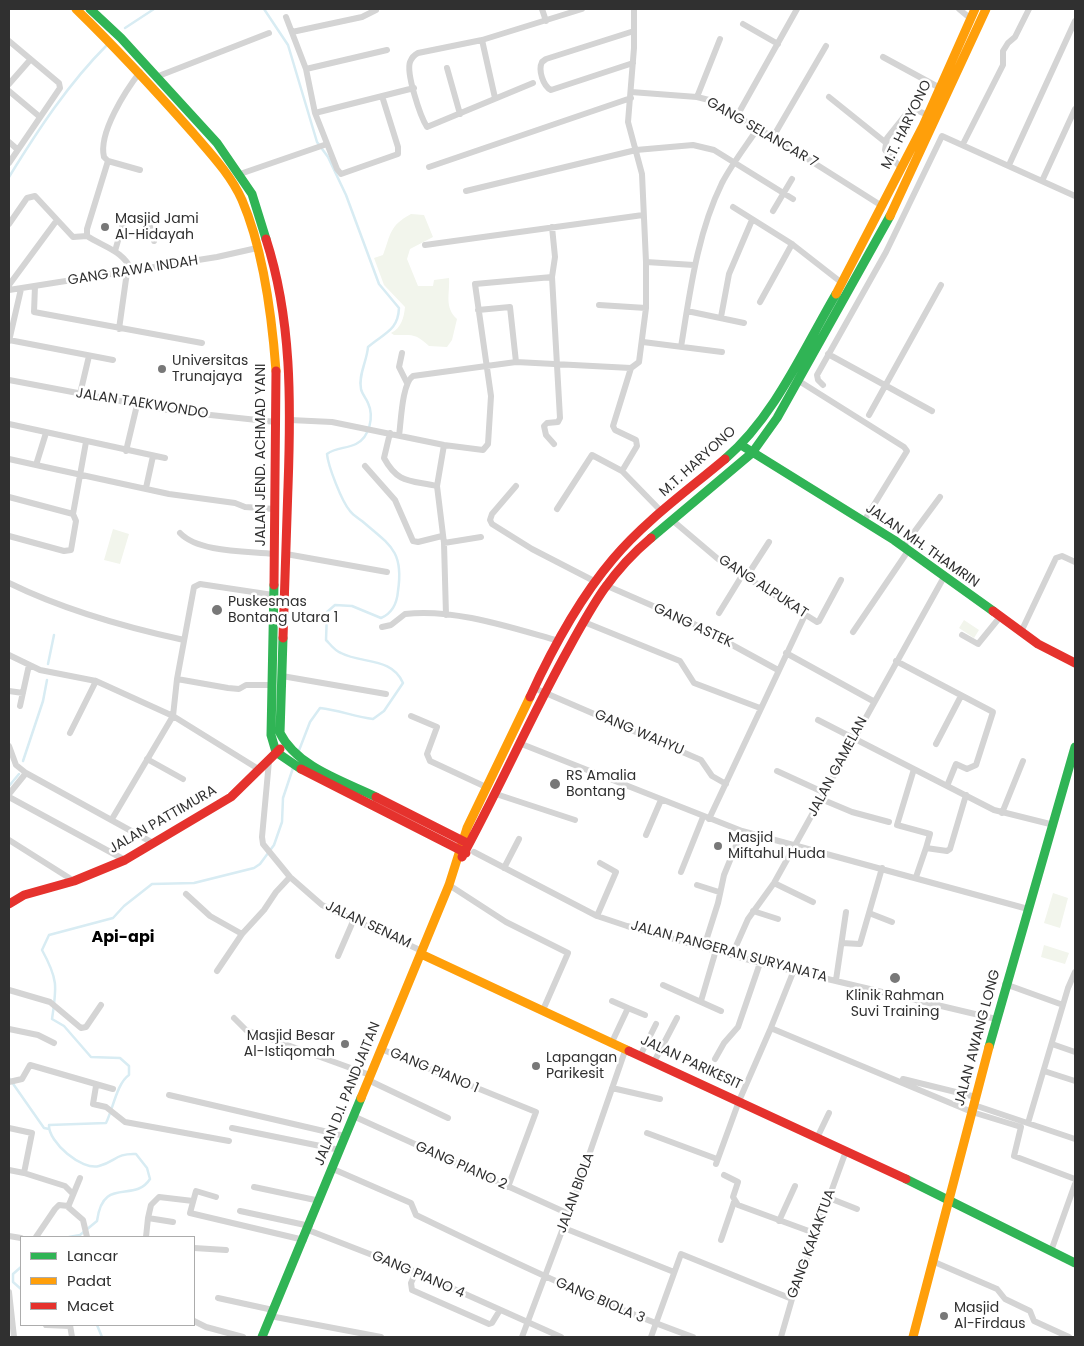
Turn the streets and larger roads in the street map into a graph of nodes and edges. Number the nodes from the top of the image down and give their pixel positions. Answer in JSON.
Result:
{"nodes":[{"id":1,"x":76,"y":9,"type":"edge"},
{"id":2,"x":90,"y":9,"type":"edge"},
{"id":3,"x":542,"y":9,"type":"edge"},
{"id":4,"x":582,"y":9,"type":"edge"},
{"id":5,"x":634,"y":9,"type":"edge"},
{"id":6,"x":797,"y":9,"type":"edge"},
{"id":7,"x":959,"y":9,"type":"edge"},
{"id":8,"x":975,"y":9,"type":"edge"},
{"id":9,"x":986,"y":9,"type":"edge"},
{"id":10,"x":1029,"y":9,"type":"edge"},
{"id":11,"x":376,"y":10,"type":"dead end"},
{"id":12,"x":286,"y":17,"type":"dead end"},
{"id":13,"x":971,"y":19,"type":"junction"},
{"id":14,"x":546,"y":21,"type":"junction"},
{"id":15,"x":1075,"y":21,"type":"edge"},
{"id":16,"x":742,"y":24,"type":"dead end"},
{"id":17,"x":634,"y":31,"type":"junction"},
{"id":18,"x":115,"y":32,"type":"junction"},
{"id":19,"x":292,"y":32,"type":"junction"},
{"id":20,"x":269,"y":33,"type":"dead end"},
{"id":21,"x":720,"y":39,"type":"dead end"},
{"id":22,"x":109,"y":40,"type":"junction"},
{"id":23,"x":482,"y":40,"type":"junction"},
{"id":24,"x":9,"y":41,"type":"edge"},
{"id":25,"x":778,"y":44,"type":"junction"},
{"id":26,"x":826,"y":46,"type":"dead end"},
{"id":27,"x":387,"y":50,"type":"dead end"},
{"id":28,"x":882,"y":57,"type":"dead end"},
{"id":29,"x":30,"y":60,"type":"junction"},
{"id":30,"x":633,"y":63,"type":"junction"},
{"id":31,"x":447,"y":68,"type":"dead end"},
{"id":32,"x":306,"y":69,"type":"junction"},
{"id":33,"x":140,"y":72,"type":"junction"},
{"id":34,"x":156,"y":77,"type":"junction"},
{"id":35,"x":533,"y":83,"type":"dead end"},
{"id":36,"x":9,"y":84,"type":"edge"},
{"id":37,"x":414,"y":88,"type":"junction"},
{"id":38,"x":940,"y":88,"type":"junction"},
{"id":39,"x":9,"y":91,"type":"edge"},
{"id":40,"x":631,"y":95,"type":"junction"},
{"id":41,"x":384,"y":96,"type":"junction"},
{"id":42,"x":697,"y":97,"type":"junction"},
{"id":43,"x":829,"y":97,"type":"dead end"},
{"id":44,"x":494,"y":98,"type":"junction"},
{"id":45,"x":1075,"y":109,"type":"edge"},
{"id":46,"x":315,"y":113,"type":"junction"},
{"id":47,"x":460,"y":114,"type":"junction"},
{"id":48,"x":928,"y":115,"type":"junction"},
{"id":49,"x":737,"y":116,"type":"junction"},
{"id":50,"x":40,"y":117,"type":"junction"},
{"id":51,"x":758,"y":128,"type":"junction"},
{"id":52,"x":927,"y":128,"type":"junction"},
{"id":53,"x":942,"y":136,"type":"junction"},
{"id":54,"x":773,"y":137,"type":"junction"},
{"id":55,"x":9,"y":142,"type":"edge"},
{"id":56,"x":885,"y":142,"type":"junction"},
{"id":57,"x":964,"y":144,"type":"junction"},
{"id":58,"x":324,"y":145,"type":"junction"},
{"id":59,"x":17,"y":149,"type":"junction"},
{"id":60,"x":636,"y":150,"type":"junction"},
{"id":61,"x":108,"y":161,"type":"junction"},
{"id":62,"x":9,"y":163,"type":"edge"},
{"id":63,"x":734,"y":163,"type":"junction"},
{"id":64,"x":1009,"y":165,"type":"junction"},
{"id":65,"x":430,"y":167,"type":"dead end"},
{"id":66,"x":901,"y":168,"type":"junction"},
{"id":67,"x":140,"y":170,"type":"dead end"},
{"id":68,"x":240,"y":174,"type":"junction"},
{"id":69,"x":792,"y":179,"type":"dead end"},
{"id":70,"x":1042,"y":181,"type":"junction"},
{"id":71,"x":466,"y":191,"type":"dead end"},
{"id":72,"x":783,"y":194,"type":"junction"},
{"id":73,"x":1075,"y":196,"type":"edge"},
{"id":74,"x":793,"y":199,"type":"dead end"},
{"id":75,"x":882,"y":206,"type":"junction"},
{"id":76,"x":733,"y":207,"type":"dead end"},
{"id":77,"x":773,"y":211,"type":"dead end"},
{"id":78,"x":643,"y":215,"type":"junction"},
{"id":79,"x":57,"y":220,"type":"junction"},
{"id":80,"x":752,"y":220,"type":"junction"},
{"id":81,"x":9,"y":224,"type":"edge"},
{"id":82,"x":552,"y":227,"type":"junction"},
{"id":83,"x":87,"y":236,"type":"junction"},
{"id":84,"x":154,"y":241,"type":"dead end"},
{"id":85,"x":792,"y":244,"type":"junction"},
{"id":86,"x":269,"y":245,"type":"junction"},
{"id":87,"x":425,"y":246,"type":"dead end"},
{"id":88,"x":257,"y":248,"type":"junction"},
{"id":89,"x":115,"y":251,"type":"junction"},
{"id":90,"x":273,"y":260,"type":"junction"},
{"id":91,"x":646,"y":262,"type":"junction"},
{"id":92,"x":261,"y":264,"type":"junction"},
{"id":93,"x":694,"y":265,"type":"junction"},
{"id":94,"x":129,"y":271,"type":"junction"},
{"id":95,"x":552,"y":277,"type":"junction"},
{"id":96,"x":842,"y":283,"type":"junction"},
{"id":97,"x":9,"y":285,"type":"edge"},
{"id":98,"x":941,"y":285,"type":"dead end"},
{"id":99,"x":35,"y":286,"type":"junction"},
{"id":100,"x":21,"y":289,"type":"junction"},
{"id":101,"x":9,"y":290,"type":"edge"},
{"id":102,"x":760,"y":302,"type":"dead end"},
{"id":103,"x":599,"y":305,"type":"dead end"},
{"id":104,"x":646,"y":308,"type":"junction"},
{"id":105,"x":478,"y":310,"type":"junction"},
{"id":106,"x":687,"y":311,"type":"junction"},
{"id":107,"x":721,"y":317,"type":"junction"},
{"id":108,"x":744,"y":323,"type":"dead end"},
{"id":109,"x":119,"y":329,"type":"junction"},
{"id":110,"x":9,"y":341,"type":"edge"},
{"id":111,"x":643,"y":342,"type":"junction"},
{"id":112,"x":202,"y":343,"type":"dead end"},
{"id":113,"x":681,"y":347,"type":"junction"},
{"id":114,"x":722,"y":352,"type":"dead end"},
{"id":115,"x":402,"y":353,"type":"dead end"},
{"id":116,"x":828,"y":354,"type":"junction"},
{"id":117,"x":89,"y":356,"type":"junction"},
{"id":118,"x":113,"y":360,"type":"dead end"},
{"id":119,"x":516,"y":362,"type":"junction"},
{"id":120,"x":487,"y":364,"type":"junction"},
{"id":121,"x":556,"y":366,"type":"junction"},
{"id":122,"x":631,"y":368,"type":"junction"},
{"id":123,"x":9,"y":380,"type":"edge"},
{"id":124,"x":799,"y":381,"type":"junction"},
{"id":125,"x":407,"y":383,"type":"junction"},
{"id":126,"x":822,"y":385,"type":"dead end"},
{"id":127,"x":885,"y":385,"type":"junction"},
{"id":128,"x":80,"y":394,"type":"junction"},
{"id":129,"x":138,"y":406,"type":"junction"},
{"id":130,"x":932,"y":411,"type":"dead end"},
{"id":131,"x":869,"y":414,"type":"dead end"},
{"id":132,"x":290,"y":420,"type":"junction"},
{"id":133,"x":276,"y":422,"type":"junction"},
{"id":134,"x":9,"y":424,"type":"edge"},
{"id":135,"x":46,"y":433,"type":"junction"},
{"id":136,"x":390,"y":433,"type":"junction"},
{"id":137,"x":398,"y":436,"type":"junction"},
{"id":138,"x":86,"y":442,"type":"junction"},
{"id":139,"x":554,"y":444,"type":"dead end"},
{"id":140,"x":444,"y":445,"type":"junction"},
{"id":141,"x":741,"y":445,"type":"junction"},
{"id":142,"x":126,"y":451,"type":"junction"},
{"id":143,"x":752,"y":453,"type":"junction"},
{"id":144,"x":154,"y":456,"type":"junction"},
{"id":145,"x":165,"y":458,"type":"dead end"},
{"id":146,"x":9,"y":459,"type":"edge"},
{"id":147,"x":36,"y":465,"type":"junction"},
{"id":148,"x":364,"y":466,"type":"dead end"},
{"id":149,"x":622,"y":471,"type":"junction"},
{"id":150,"x":80,"y":475,"type":"junction"},
{"id":151,"x":437,"y":486,"type":"junction"},
{"id":152,"x":516,"y":486,"type":"dead end"},
{"id":153,"x":146,"y":488,"type":"junction"},
{"id":154,"x":9,"y":497,"type":"edge"},
{"id":155,"x":940,"y":497,"type":"dead end"},
{"id":156,"x":275,"y":509,"type":"junction"},
{"id":157,"x":557,"y":509,"type":"dead end"},
{"id":158,"x":662,"y":512,"type":"junction"},
{"id":159,"x":73,"y":514,"type":"junction"},
{"id":160,"x":672,"y":520,"type":"junction"},
{"id":161,"x":864,"y":521,"type":"junction"},
{"id":162,"x":180,"y":534,"type":"dead end"},
{"id":163,"x":9,"y":536,"type":"edge"},
{"id":164,"x":481,"y":537,"type":"dead end"},
{"id":165,"x":443,"y":540,"type":"junction"},
{"id":166,"x":769,"y":542,"type":"dead end"},
{"id":167,"x":906,"y":549,"type":"junction"},
{"id":168,"x":274,"y":554,"type":"junction"},
{"id":169,"x":286,"y":554,"type":"junction"},
{"id":170,"x":1075,"y":562,"type":"edge"},
{"id":171,"x":386,"y":572,"type":"dead end"},
{"id":172,"x":745,"y":575,"type":"junction"},
{"id":173,"x":944,"y":577,"type":"junction"},
{"id":174,"x":840,"y":580,"type":"dead end"},
{"id":175,"x":9,"y":583,"type":"edge"},
{"id":176,"x":601,"y":584,"type":"junction"},
{"id":177,"x":285,"y":587,"type":"junction"},
{"id":178,"x":274,"y":591,"type":"junction"},
{"id":179,"x":273,"y":609,"type":"junction"},
{"id":180,"x":284,"y":609,"type":"junction"},
{"id":181,"x":719,"y":613,"type":"dead end"},
{"id":182,"x":446,"y":615,"type":"junction"},
{"id":183,"x":805,"y":616,"type":"junction"},
{"id":184,"x":1000,"y":617,"type":"junction"},
{"id":185,"x":584,"y":622,"type":"junction"},
{"id":186,"x":382,"y":627,"type":"dead end"},
{"id":187,"x":852,"y":632,"type":"dead end"},
{"id":188,"x":1021,"y":632,"type":"junction"},
{"id":189,"x":962,"y":635,"type":"dead end"},
{"id":190,"x":184,"y":640,"type":"junction"},
{"id":191,"x":559,"y":641,"type":"junction"},
{"id":192,"x":786,"y":653,"type":"junction"},
{"id":193,"x":9,"y":655,"type":"edge"},
{"id":194,"x":896,"y":661,"type":"junction"},
{"id":195,"x":1075,"y":662,"type":"edge"},
{"id":196,"x":29,"y":665,"type":"junction"},
{"id":197,"x":778,"y":670,"type":"junction"},
{"id":198,"x":282,"y":676,"type":"junction"},
{"id":199,"x":176,"y":678,"type":"junction"},
{"id":200,"x":96,"y":681,"type":"junction"},
{"id":201,"x":272,"y":685,"type":"junction"},
{"id":202,"x":534,"y":688,"type":"junction"},
{"id":203,"x":9,"y":690,"type":"edge"},
{"id":204,"x":23,"y":693,"type":"junction"},
{"id":205,"x":544,"y":693,"type":"junction"},
{"id":206,"x":386,"y":694,"type":"dead end"},
{"id":207,"x":961,"y":696,"type":"junction"},
{"id":208,"x":873,"y":701,"type":"junction"},
{"id":209,"x":20,"y":706,"type":"dead end"},
{"id":210,"x":760,"y":708,"type":"junction"},
{"id":211,"x":174,"y":716,"type":"junction"},
{"id":212,"x":411,"y":716,"type":"dead end"},
{"id":213,"x":818,"y":720,"type":"dead end"},
{"id":214,"x":70,"y":733,"type":"dead end"},
{"id":215,"x":854,"y":739,"type":"junction"},
{"id":216,"x":519,"y":743,"type":"junction"},
{"id":217,"x":286,"y":744,"type":"junction"},
{"id":218,"x":936,"y":744,"type":"dead end"},
{"id":219,"x":9,"y":746,"type":"edge"},
{"id":220,"x":1075,"y":747,"type":"edge"},
{"id":221,"x":276,"y":752,"type":"junction"},
{"id":222,"x":148,"y":758,"type":"junction"},
{"id":223,"x":269,"y":761,"type":"junction"},
{"id":224,"x":1023,"y":761,"type":"dead end"},
{"id":225,"x":1073,"y":764,"type":"edge"},
{"id":226,"x":304,"y":766,"type":"junction"},
{"id":227,"x":914,"y":769,"type":"junction"},
{"id":228,"x":260,"y":770,"type":"junction"},
{"id":229,"x":777,"y":771,"type":"dead end"},
{"id":230,"x":26,"y":774,"type":"junction"},
{"id":231,"x":183,"y":779,"type":"dead end"},
{"id":232,"x":726,"y":784,"type":"junction"},
{"id":233,"x":948,"y":786,"type":"junction"},
{"id":234,"x":486,"y":787,"type":"junction"},
{"id":235,"x":825,"y":793,"type":"junction"},
{"id":236,"x":496,"y":794,"type":"junction"},
{"id":237,"x":966,"y":795,"type":"junction"},
{"id":238,"x":9,"y":796,"type":"edge"},
{"id":239,"x":661,"y":800,"type":"junction"},
{"id":240,"x":821,"y":800,"type":"junction"},
{"id":241,"x":1002,"y":812,"type":"junction"},
{"id":242,"x":706,"y":818,"type":"junction"},
{"id":243,"x":112,"y":819,"type":"junction"},
{"id":244,"x":575,"y":820,"type":"dead end"},
{"id":245,"x":889,"y":822,"type":"dead end"},
{"id":246,"x":1054,"y":825,"type":"junction"},
{"id":247,"x":742,"y":831,"type":"junction"},
{"id":248,"x":646,"y":835,"type":"dead end"},
{"id":249,"x":519,"y":839,"type":"dead end"},
{"id":250,"x":9,"y":840,"type":"edge"},
{"id":251,"x":153,"y":843,"type":"junction"},
{"id":252,"x":795,"y":846,"type":"junction"},
{"id":253,"x":466,"y":848,"type":"junction"},
{"id":254,"x":926,"y":848,"type":"junction"},
{"id":255,"x":125,"y":860,"type":"junction"},
{"id":256,"x":458,"y":861,"type":"joint"},
{"id":257,"x":600,"y":863,"type":"dead end"},
{"id":258,"x":504,"y":868,"type":"junction"},
{"id":259,"x":882,"y":868,"type":"junction"},
{"id":260,"x":681,"y":872,"type":"dead end"},
{"id":261,"x":290,"y":877,"type":"junction"},
{"id":262,"x":916,"y":878,"type":"junction"},
{"id":263,"x":74,"y":881,"type":"junction"},
{"id":264,"x":774,"y":883,"type":"junction"},
{"id":265,"x":449,"y":884,"type":"junction"},
{"id":266,"x":697,"y":885,"type":"dead end"},
{"id":267,"x":719,"y":892,"type":"junction"},
{"id":268,"x":186,"y":894,"type":"dead end"},
{"id":269,"x":10,"y":901,"type":"edge"},
{"id":270,"x":813,"y":902,"type":"dead end"},
{"id":271,"x":1028,"y":909,"type":"junction"},
{"id":272,"x":753,"y":911,"type":"junction"},
{"id":273,"x":846,"y":912,"type":"dead end"},
{"id":274,"x":869,"y":913,"type":"junction"},
{"id":275,"x":597,"y":916,"type":"junction"},
{"id":276,"x":778,"y":919,"type":"dead end"},
{"id":277,"x":354,"y":920,"type":"junction"},
{"id":278,"x":892,"y":922,"type":"dead end"},
{"id":279,"x":242,"y":934,"type":"junction"},
{"id":280,"x":842,"y":943,"type":"junction"},
{"id":281,"x":704,"y":947,"type":"junction"},
{"id":282,"x":716,"y":950,"type":"junction"},
{"id":283,"x":421,"y":952,"type":"junction"},
{"id":284,"x":732,"y":955,"type":"junction"},
{"id":285,"x":338,"y":956,"type":"dead end"},
{"id":286,"x":760,"y":963,"type":"junction"},
{"id":287,"x":794,"y":970,"type":"junction"},
{"id":288,"x":217,"y":971,"type":"dead end"},
{"id":289,"x":1075,"y":972,"type":"edge"},
{"id":290,"x":836,"y":980,"type":"junction"},
{"id":291,"x":1005,"y":984,"type":"junction"},
{"id":292,"x":663,"y":986,"type":"dead end"},
{"id":293,"x":1072,"y":989,"type":"edge"},
{"id":294,"x":9,"y":990,"type":"edge"},
{"id":295,"x":612,"y":1001,"type":"dead end"},
{"id":296,"x":701,"y":1001,"type":"junction"},
{"id":297,"x":100,"y":1005,"type":"dead end"},
{"id":298,"x":1063,"y":1005,"type":"junction"},
{"id":299,"x":628,"y":1008,"type":"junction"},
{"id":300,"x":543,"y":1010,"type":"junction"},
{"id":301,"x":721,"y":1011,"type":"dead end"},
{"id":302,"x":645,"y":1016,"type":"dead end"},
{"id":303,"x":234,"y":1018,"type":"dead end"},
{"id":304,"x":677,"y":1018,"type":"dead end"},
{"id":305,"x":996,"y":1019,"type":"junction"},
{"id":306,"x":656,"y":1024,"type":"dead end"},
{"id":307,"x":9,"y":1029,"type":"edge"},
{"id":308,"x":770,"y":1030,"type":"junction"},
{"id":309,"x":612,"y":1042,"type":"junction"},
{"id":310,"x":54,"y":1043,"type":"dead end"},
{"id":311,"x":1052,"y":1044,"type":"junction"},
{"id":312,"x":626,"y":1048,"type":"junction"},
{"id":313,"x":381,"y":1049,"type":"junction"},
{"id":314,"x":1075,"y":1052,"type":"edge"},
{"id":315,"x":641,"y":1054,"type":"junction"},
{"id":316,"x":715,"y":1059,"type":"dead end"},
{"id":317,"x":654,"y":1062,"type":"junction"},
{"id":318,"x":1044,"y":1071,"type":"junction"},
{"id":319,"x":369,"y":1077,"type":"junction"},
{"id":320,"x":903,"y":1079,"type":"dead end"},
{"id":321,"x":11,"y":1081,"type":"edge"},
{"id":322,"x":1075,"y":1081,"type":"edge"},
{"id":323,"x":96,"y":1086,"type":"junction"},
{"id":324,"x":612,"y":1088,"type":"junction"},
{"id":325,"x":113,"y":1089,"type":"dead end"},
{"id":326,"x":169,"y":1095,"type":"dead end"},
{"id":327,"x":660,"y":1099,"type":"dead end"},
{"id":328,"x":739,"y":1101,"type":"junction"},
{"id":329,"x":974,"y":1105,"type":"junction"},
{"id":330,"x":828,"y":1114,"type":"dead end"},
{"id":331,"x":353,"y":1116,"type":"junction"},
{"id":332,"x":448,"y":1118,"type":"dead end"},
{"id":333,"x":1028,"y":1123,"type":"junction"},
{"id":334,"x":9,"y":1128,"type":"edge"},
{"id":335,"x":232,"y":1128,"type":"dead end"},
{"id":336,"x":647,"y":1133,"type":"dead end"},
{"id":337,"x":345,"y":1136,"type":"junction"},
{"id":338,"x":817,"y":1138,"type":"junction"},
{"id":339,"x":1075,"y":1139,"type":"edge"},
{"id":340,"x":229,"y":1141,"type":"dead end"},
{"id":341,"x":340,"y":1150,"type":"junction"},
{"id":342,"x":846,"y":1151,"type":"junction"},
{"id":343,"x":332,"y":1169,"type":"junction"},
{"id":344,"x":9,"y":1170,"type":"edge"},
{"id":345,"x":24,"y":1173,"type":"junction"},
{"id":346,"x":724,"y":1175,"type":"dead end"},
{"id":347,"x":80,"y":1178,"type":"dead end"},
{"id":348,"x":1075,"y":1179,"type":"edge"},
{"id":349,"x":1075,"y":1184,"type":"edge"},
{"id":350,"x":795,"y":1186,"type":"dead end"},
{"id":351,"x":254,"y":1187,"type":"dead end"},
{"id":352,"x":508,"y":1187,"type":"junction"},
{"id":353,"x":73,"y":1194,"type":"junction"},
{"id":354,"x":216,"y":1197,"type":"dead end"},
{"id":355,"x":830,"y":1198,"type":"junction"},
{"id":356,"x":948,"y":1199,"type":"junction"},
{"id":357,"x":193,"y":1201,"type":"junction"},
{"id":358,"x":320,"y":1201,"type":"junction"},
{"id":359,"x":734,"y":1202,"type":"junction"},
{"id":360,"x":68,"y":1206,"type":"junction"},
{"id":361,"x":857,"y":1209,"type":"dead end"},
{"id":362,"x":240,"y":1211,"type":"dead end"},
{"id":363,"x":569,"y":1214,"type":"junction"},
{"id":364,"x":148,"y":1218,"type":"junction"},
{"id":365,"x":779,"y":1221,"type":"junction"},
{"id":366,"x":173,"y":1222,"type":"dead end"},
{"id":367,"x":309,"y":1228,"type":"junction"},
{"id":368,"x":564,"y":1228,"type":"junction"},
{"id":369,"x":817,"y":1234,"type":"junction"},
{"id":370,"x":37,"y":1236,"type":"edge"},
{"id":371,"x":87,"y":1236,"type":"edge"},
{"id":372,"x":146,"y":1236,"type":"edge"},
{"id":373,"x":304,"y":1240,"type":"junction"},
{"id":374,"x":721,"y":1240,"type":"dead end"},
{"id":375,"x":195,"y":1248,"type":"edge"},
{"id":376,"x":226,"y":1250,"type":"dead end"},
{"id":377,"x":1051,"y":1251,"type":"junction"},
{"id":378,"x":932,"y":1261,"type":"junction"},
{"id":379,"x":1075,"y":1263,"type":"edge"},
{"id":380,"x":416,"y":1272,"type":"junction"},
{"id":381,"x":672,"y":1272,"type":"junction"},
{"id":382,"x":544,"y":1277,"type":"junction"},
{"id":383,"x":9,"y":1292,"type":"edge"},
{"id":384,"x":218,"y":1298,"type":"dead end"},
{"id":385,"x":792,"y":1299,"type":"junction"},
{"id":386,"x":500,"y":1310,"type":"junction"},
{"id":387,"x":272,"y":1313,"type":"junction"},
{"id":388,"x":195,"y":1322,"type":"edge"},
{"id":389,"x":13,"y":1323,"type":"junction"},
{"id":390,"x":527,"y":1323,"type":"junction"},
{"id":391,"x":653,"y":1323,"type":"junction"},
{"id":392,"x":20,"y":1324,"type":"edge"},
{"id":393,"x":14,"y":1337,"type":"edge"},
{"id":394,"x":243,"y":1337,"type":"edge"},
{"id":395,"x":262,"y":1337,"type":"edge"},
{"id":396,"x":382,"y":1337,"type":"edge"},
{"id":397,"x":522,"y":1337,"type":"edge"},
{"id":398,"x":561,"y":1337,"type":"edge"},
{"id":399,"x":651,"y":1337,"type":"edge"},
{"id":400,"x":693,"y":1337,"type":"edge"},
{"id":401,"x":781,"y":1337,"type":"edge"},
{"id":402,"x":912,"y":1337,"type":"edge"},
{"id":403,"x":1069,"y":1337,"type":"edge"}],
"edges":[{"from":1,"to":22,"type":"street","name":"JALAN JEND. ACHMAD YANI"},
{"from":2,"to":18,"type":"street","name":"JALAN JEND. ACHMAD YANI"},
{"from":3,"to":14,"type":"street"},
{"from":4,"to":14,"type":"street"},
{"from":5,"to":17,"type":"street"},
{"from":6,"to":25,"type":"street"},
{"from":7,"to":13,"type":"street"},
{"from":8,"to":13,"type":"street","name":"M.T. HARYONO"},
{"from":9,"to":52,"type":"street","name":"M.T. HARYONO"},
{"from":10,"to":57,"type":"street"},
{"from":11,"to":19,"type":"street"},
{"from":12,"to":19,"type":"street"},
{"from":13,"to":38,"type":"street","name":"M.T. HARYONO"},
{"from":14,"to":23,"type":"street"},
{"from":15,"to":64,"type":"street"},
{"from":16,"to":25,"type":"street"},
{"from":17,"to":30,"type":"street"},
{"from":17,"to":30,"type":"street"},
{"from":18,"to":22,"type":"street"},
{"from":18,"to":34,"type":"street","name":"JALAN JEND. ACHMAD YANI"},
{"from":19,"to":32,"type":"street"},
{"from":20,"to":34,"type":"street"},
{"from":21,"to":42,"type":"street"},
{"from":22,"to":33,"type":"street","name":"JALAN JEND. ACHMAD YANI"},
{"from":23,"to":37,"type":"street"},
{"from":23,"to":44,"type":"street"},
{"from":24,"to":29,"type":"street"},
{"from":25,"to":49,"type":"street"},
{"from":26,"to":54,"type":"street"},
{"from":27,"to":32,"type":"street"},
{"from":28,"to":38,"type":"street"},
{"from":29,"to":36,"type":"street"},
{"from":29,"to":50,"type":"street"},
{"from":30,"to":40,"type":"street"},
{"from":31,"to":47,"type":"street"},
{"from":32,"to":46,"type":"street"},
{"from":33,"to":61,"type":"street"},
{"from":33,"to":88,"type":"street","name":"JALAN JEND. ACHMAD YANI"},
{"from":34,"to":68,"type":"street","name":"JALAN JEND. ACHMAD YANI"},
{"from":35,"to":44,"type":"street"},
{"from":37,"to":41,"type":"street"},
{"from":37,"to":47,"type":"street"},
{"from":38,"to":48,"type":"street","name":"M.T. HARYONO"},
{"from":39,"to":50,"type":"street"},
{"from":40,"to":42,"type":"street","name":"GANG SELANCAR 7"},
{"from":40,"to":60,"type":"street"},
{"from":40,"to":65,"type":"street"},
{"from":41,"to":46,"type":"street"},
{"from":41,"to":58,"type":"street"},
{"from":42,"to":49,"type":"street","name":"GANG SELANCAR 7"},
{"from":43,"to":56,"type":"street"},
{"from":44,"to":47,"type":"street"},
{"from":45,"to":70,"type":"street"},
{"from":46,"to":58,"type":"street"},
{"from":48,"to":52,"type":"street","name":"M.T. HARYONO"},
{"from":48,"to":56,"type":"street"},
{"from":49,"to":51,"type":"street","name":"GANG SELANCAR 7"},
{"from":50,"to":59,"type":"street"},
{"from":51,"to":54,"type":"street","name":"GANG SELANCAR 7"},
{"from":51,"to":63,"type":"street"},
{"from":52,"to":53,"type":"street"},
{"from":52,"to":66,"type":"street","name":"M.T. HARYONO"},
{"from":52,"to":124,"type":"street","name":"M.T. HARYONO"},
{"from":53,"to":57,"type":"street"},
{"from":53,"to":116,"type":"street"},
{"from":54,"to":75,"type":"street","name":"GANG SELANCAR 7"},
{"from":55,"to":59,"type":"street"},
{"from":56,"to":66,"type":"street"},
{"from":57,"to":64,"type":"street"},
{"from":58,"to":68,"type":"street"},
{"from":59,"to":62,"type":"street"},
{"from":60,"to":63,"type":"street"},
{"from":60,"to":71,"type":"street"},
{"from":60,"to":78,"type":"street"},
{"from":61,"to":67,"type":"street"},
{"from":61,"to":83,"type":"street"},
{"from":63,"to":72,"type":"street"},
{"from":63,"to":93,"type":"street"},
{"from":64,"to":70,"type":"street"},
{"from":66,"to":75,"type":"street","name":"M.T. HARYONO"},
{"from":68,"to":86,"type":"street","name":"JALAN JEND. ACHMAD YANI"},
{"from":69,"to":72,"type":"street"},
{"from":70,"to":73,"type":"street"},
{"from":72,"to":74,"type":"street"},
{"from":72,"to":77,"type":"street"},
{"from":75,"to":96,"type":"street","name":"M.T. HARYONO"},
{"from":76,"to":80,"type":"street"},
{"from":78,"to":82,"type":"street"},
{"from":78,"to":91,"type":"street"},
{"from":79,"to":81,"type":"street"},
{"from":79,"to":83,"type":"street"},
{"from":79,"to":97,"type":"street"},
{"from":80,"to":85,"type":"street"},
{"from":80,"to":107,"type":"street"},
{"from":82,"to":87,"type":"street"},
{"from":82,"to":95,"type":"street"},
{"from":83,"to":89,"type":"street"},
{"from":84,"to":89,"type":"street"},
{"from":85,"to":96,"type":"street"},
{"from":85,"to":102,"type":"street"},
{"from":86,"to":88,"type":"street"},
{"from":86,"to":90,"type":"street","name":"JALAN JEND. ACHMAD YANI"},
{"from":88,"to":92,"type":"street","name":"JALAN JEND. ACHMAD YANI"},
{"from":88,"to":94,"type":"street","name":"GANG RAWA INDAH"},
{"from":89,"to":94,"type":"street"},
{"from":90,"to":92,"type":"street"},
{"from":90,"to":132,"type":"street","name":"JALAN JEND. ACHMAD YANI"},
{"from":91,"to":93,"type":"street"},
{"from":91,"to":104,"type":"street"},
{"from":92,"to":133,"type":"street","name":"JALAN JEND. ACHMAD YANI"},
{"from":93,"to":106,"type":"street"},
{"from":94,"to":99,"type":"street","name":"GANG RAWA INDAH"},
{"from":94,"to":109,"type":"street"},
{"from":95,"to":105,"type":"street"},
{"from":95,"to":121,"type":"street"},
{"from":96,"to":141,"type":"street","name":"M.T. HARYONO"},
{"from":98,"to":127,"type":"street"},
{"from":99,"to":100,"type":"street","name":"GANG RAWA INDAH"},
{"from":99,"to":109,"type":"street"},
{"from":100,"to":101,"type":"street","name":"GANG RAWA INDAH"},
{"from":100,"to":110,"type":"street"},
{"from":103,"to":104,"type":"street"},
{"from":104,"to":111,"type":"street"},
{"from":105,"to":119,"type":"street"},
{"from":105,"to":120,"type":"street"},
{"from":106,"to":107,"type":"street"},
{"from":106,"to":113,"type":"street"},
{"from":107,"to":108,"type":"street"},
{"from":109,"to":112,"type":"street"},
{"from":110,"to":117,"type":"street"},
{"from":111,"to":113,"type":"street"},
{"from":111,"to":122,"type":"street"},
{"from":113,"to":114,"type":"street"},
{"from":115,"to":125,"type":"street"},
{"from":116,"to":126,"type":"street"},
{"from":116,"to":127,"type":"street"},
{"from":117,"to":118,"type":"street"},
{"from":117,"to":128,"type":"street"},
{"from":119,"to":120,"type":"street"},
{"from":119,"to":121,"type":"street"},
{"from":120,"to":125,"type":"street"},
{"from":120,"to":140,"type":"street"},
{"from":121,"to":122,"type":"street"},
{"from":121,"to":139,"type":"street"},
{"from":122,"to":149,"type":"street"},
{"from":123,"to":128,"type":"street","name":"JALAN TAEKWONDO"},
{"from":124,"to":143,"type":"street","name":"M.T. HARYONO"},
{"from":124,"to":161,"type":"street"},
{"from":125,"to":137,"type":"street"},
{"from":127,"to":130,"type":"street"},
{"from":127,"to":131,"type":"street"},
{"from":128,"to":129,"type":"street","name":"JALAN TAEKWONDO"},
{"from":129,"to":133,"type":"street","name":"JALAN TAEKWONDO"},
{"from":129,"to":142,"type":"street"},
{"from":132,"to":136,"type":"street"},
{"from":132,"to":169,"type":"street","name":"JALAN JEND. ACHMAD YANI"},
{"from":133,"to":156,"type":"street","name":"JALAN JEND. ACHMAD YANI"},
{"from":134,"to":135,"type":"street"},
{"from":135,"to":138,"type":"street"},
{"from":135,"to":147,"type":"street"},
{"from":136,"to":137,"type":"street"},
{"from":136,"to":151,"type":"street"},
{"from":137,"to":140,"type":"street"},
{"from":138,"to":142,"type":"street"},
{"from":138,"to":150,"type":"street"},
{"from":140,"to":151,"type":"street"},
{"from":141,"to":143,"type":"street","name":"JALAN MH. THAMRIN"},
{"from":141,"to":158,"type":"street","name":"M.T. HARYONO"},
{"from":142,"to":144,"type":"street"},
{"from":143,"to":160,"type":"street","name":"M.T. HARYONO"},
{"from":143,"to":161,"type":"street","name":"JALAN MH. THAMRIN"},
{"from":144,"to":145,"type":"street"},
{"from":144,"to":153,"type":"street"},
{"from":146,"to":147,"type":"street"},
{"from":147,"to":150,"type":"street"},
{"from":148,"to":165,"type":"street"},
{"from":149,"to":157,"type":"street"},
{"from":149,"to":158,"type":"street"},
{"from":150,"to":153,"type":"street"},
{"from":150,"to":159,"type":"street"},
{"from":151,"to":165,"type":"street"},
{"from":152,"to":176,"type":"street","name":"GANG ASTEK"},
{"from":153,"to":156,"type":"street"},
{"from":154,"to":159,"type":"street"},
{"from":155,"to":167,"type":"street"},
{"from":156,"to":168,"type":"street","name":"JALAN JEND. ACHMAD YANI"},
{"from":158,"to":176,"type":"street","name":"M.T. HARYONO"},
{"from":159,"to":163,"type":"street"},
{"from":160,"to":172,"type":"street","name":"GANG ALPUKAT"},
{"from":160,"to":176,"type":"street","name":"M.T. HARYONO"},
{"from":161,"to":167,"type":"street","name":"JALAN MH. THAMRIN"},
{"from":162,"to":168,"type":"street"},
{"from":164,"to":165,"type":"street"},
{"from":165,"to":182,"type":"street"},
{"from":166,"to":172,"type":"street"},
{"from":167,"to":173,"type":"street","name":"JALAN MH. THAMRIN"},
{"from":167,"to":187,"type":"street"},
{"from":168,"to":178,"type":"street","name":"JALAN JEND. ACHMAD YANI"},
{"from":169,"to":171,"type":"street"},
{"from":169,"to":177,"type":"street","name":"JALAN JEND. ACHMAD YANI"},
{"from":170,"to":188,"type":"street"},
{"from":172,"to":181,"type":"street"},
{"from":172,"to":183,"type":"street","name":"GANG ALPUKAT"},
{"from":173,"to":184,"type":"street","name":"JALAN MH. THAMRIN"},
{"from":173,"to":194,"type":"street","name":"JALAN GAMELAN"},
{"from":174,"to":183,"type":"street","name":"GANG ALPUKAT"},
{"from":175,"to":190,"type":"street"},
{"from":176,"to":185,"type":"street","name":"M.T. HARYONO"},
{"from":176,"to":191,"type":"street","name":"M.T. HARYONO"},
{"from":176,"to":197,"type":"street","name":"GANG ASTEK"},
{"from":177,"to":178,"type":"street"},
{"from":177,"to":180,"type":"street","name":"JALAN JEND. ACHMAD YANI"},
{"from":178,"to":179,"type":"street","name":"JALAN JEND. ACHMAD YANI"},
{"from":178,"to":190,"type":"street"},
{"from":179,"to":180,"type":"street"},
{"from":179,"to":201,"type":"street","name":"JALAN JEND. ACHMAD YANI"},
{"from":180,"to":198,"type":"street","name":"JALAN JEND. ACHMAD YANI"},
{"from":182,"to":186,"type":"street"},
{"from":182,"to":191,"type":"street"},
{"from":183,"to":192,"type":"street"},
{"from":184,"to":188,"type":"street","name":"JALAN MH. THAMRIN"},
{"from":184,"to":189,"type":"street"},
{"from":185,"to":205,"type":"street","name":"M.T. HARYONO"},
{"from":185,"to":210,"type":"street"},
{"from":188,"to":195,"type":"street","name":"JALAN MH. THAMRIN"},
{"from":190,"to":199,"type":"street"},
{"from":191,"to":202,"type":"street","name":"M.T. HARYONO"},
{"from":192,"to":197,"type":"street"},
{"from":192,"to":208,"type":"street"},
{"from":193,"to":196,"type":"street"},
{"from":194,"to":207,"type":"street"},
{"from":194,"to":208,"type":"street","name":"JALAN GAMELAN"},
{"from":196,"to":200,"type":"street"},
{"from":196,"to":204,"type":"street"},
{"from":197,"to":210,"type":"street"},
{"from":198,"to":206,"type":"street"},
{"from":198,"to":217,"type":"street","name":"JALAN JEND. ACHMAD YANI"},
{"from":199,"to":201,"type":"street"},
{"from":199,"to":211,"type":"street"},
{"from":200,"to":211,"type":"street"},
{"from":200,"to":214,"type":"street"},
{"from":201,"to":221,"type":"street","name":"JALAN JEND. ACHMAD YANI"},
{"from":202,"to":205,"type":"street","name":"GANG WAHYU"},
{"from":202,"to":234,"type":"street","name":"M.T. HARYONO"},
{"from":203,"to":204,"type":"street"},
{"from":204,"to":209,"type":"street"},
{"from":205,"to":216,"type":"street","name":"M.T. HARYONO"},
{"from":205,"to":232,"type":"street","name":"GANG WAHYU"},
{"from":207,"to":218,"type":"street"},
{"from":207,"to":233,"type":"street"},
{"from":208,"to":215,"type":"street","name":"JALAN GAMELAN"},
{"from":210,"to":232,"type":"street"},
{"from":211,"to":222,"type":"street"},
{"from":211,"to":228,"type":"street"},
{"from":212,"to":234,"type":"street"},
{"from":213,"to":215,"type":"street"},
{"from":215,"to":227,"type":"street"},
{"from":215,"to":235,"type":"street","name":"JALAN GAMELAN"},
{"from":216,"to":236,"type":"street","name":"M.T. HARYONO"},
{"from":216,"to":239,"type":"street"},
{"from":217,"to":221,"type":"street","name":"JALAN PATTIMURA"},
{"from":217,"to":226,"type":"street","name":"JALAN JEND. ACHMAD YANI"},
{"from":219,"to":230,"type":"street"},
{"from":220,"to":225,"type":"street","name":"JALAN AWANG LONG"},
{"from":221,"to":223,"type":"street","name":"JALAN PATTIMURA"},
{"from":221,"to":226,"type":"street","name":"JALAN JEND. ACHMAD YANI"},
{"from":222,"to":231,"type":"street"},
{"from":222,"to":243,"type":"street"},
{"from":223,"to":228,"type":"street","name":"JALAN PATTIMURA"},
{"from":223,"to":261,"type":"street","name":"JALAN SENAM"},
{"from":224,"to":241,"type":"street"},
{"from":225,"to":246,"type":"street","name":"JALAN AWANG LONG"},
{"from":226,"to":253,"type":"street","name":"JALAN JEND. ACHMAD YANI"},
{"from":227,"to":233,"type":"street"},
{"from":227,"to":254,"type":"street"},
{"from":228,"to":251,"type":"street","name":"JALAN PATTIMURA"},
{"from":229,"to":235,"type":"street"},
{"from":230,"to":238,"type":"street"},
{"from":230,"to":243,"type":"street"},
{"from":232,"to":242,"type":"street"},
{"from":233,"to":237,"type":"street"},
{"from":234,"to":253,"type":"street","name":"M.T. HARYONO"},
{"from":235,"to":240,"type":"street","name":"JALAN GAMELAN"},
{"from":236,"to":244,"type":"street"},
{"from":236,"to":253,"type":"street","name":"M.T. HARYONO"},
{"from":237,"to":241,"type":"street"},
{"from":237,"to":254,"type":"street"},
{"from":238,"to":255,"type":"street"},
{"from":239,"to":242,"type":"street"},
{"from":239,"to":248,"type":"street"},
{"from":240,"to":245,"type":"street"},
{"from":240,"to":252,"type":"street","name":"JALAN GAMELAN"},
{"from":241,"to":246,"type":"street"},
{"from":242,"to":247,"type":"street"},
{"from":242,"to":260,"type":"street"},
{"from":243,"to":251,"type":"street"},
{"from":246,"to":271,"type":"street","name":"JALAN AWANG LONG"},
{"from":247,"to":252,"type":"street"},
{"from":247,"to":267,"type":"street"},
{"from":249,"to":258,"type":"street"},
{"from":250,"to":263,"type":"street"},
{"from":251,"to":255,"type":"street","name":"JALAN PATTIMURA"},
{"from":252,"to":259,"type":"street"},
{"from":252,"to":264,"type":"street","name":"JALAN GAMELAN"},
{"from":253,"to":256,"type":"street","name":"M.T. HARYONO"},
{"from":253,"to":258,"type":"street","name":"JALAN PANGERAN SURYANATA"},
{"from":254,"to":262,"type":"street"},
{"from":255,"to":263,"type":"street","name":"JALAN PATTIMURA"},
{"from":256,"to":265,"type":"street","name":"JALAN D.I. PANDJAITAN"},
{"from":257,"to":275,"type":"street"},
{"from":258,"to":275,"type":"street","name":"JALAN PANGERAN SURYANATA"},
{"from":259,"to":262,"type":"street"},
{"from":259,"to":274,"type":"street"},
{"from":261,"to":277,"type":"street","name":"JALAN SENAM"},
{"from":261,"to":279,"type":"street"},
{"from":262,"to":271,"type":"street"},
{"from":263,"to":269,"type":"street","name":"JALAN PATTIMURA"},
{"from":264,"to":270,"type":"street"},
{"from":264,"to":272,"type":"street","name":"JALAN GAMELAN"},
{"from":265,"to":283,"type":"street","name":"JALAN D.I. PANDJAITAN"},
{"from":265,"to":300,"type":"street"},
{"from":266,"to":267,"type":"street"},
{"from":267,"to":281,"type":"street"},
{"from":268,"to":279,"type":"street"},
{"from":271,"to":291,"type":"street","name":"JALAN AWANG LONG"},
{"from":272,"to":276,"type":"street"},
{"from":272,"to":284,"type":"street","name":"JALAN GAMELAN"},
{"from":273,"to":280,"type":"street"},
{"from":274,"to":278,"type":"street"},
{"from":274,"to":280,"type":"street"},
{"from":275,"to":281,"type":"street","name":"JALAN PANGERAN SURYANATA"},
{"from":277,"to":283,"type":"street","name":"JALAN SENAM"},
{"from":277,"to":285,"type":"street"},
{"from":279,"to":288,"type":"street"},
{"from":280,"to":290,"type":"street"},
{"from":281,"to":282,"type":"street","name":"JALAN PANGERAN SURYANATA"},
{"from":282,"to":284,"type":"street","name":"JALAN PANGERAN SURYANATA"},
{"from":282,"to":296,"type":"street"},
{"from":283,"to":300,"type":"street","name":"JALAN PARIKESIT"},
{"from":283,"to":313,"type":"street","name":"JALAN D.I. PANDJAITAN"},
{"from":284,"to":286,"type":"street","name":"JALAN PANGERAN SURYANATA"},
{"from":286,"to":287,"type":"street","name":"JALAN PANGERAN SURYANATA"},
{"from":286,"to":316,"type":"street"},
{"from":287,"to":290,"type":"street","name":"JALAN PANGERAN SURYANATA"},
{"from":287,"to":308,"type":"street"},
{"from":289,"to":293,"type":"street"},
{"from":290,"to":305,"type":"street","name":"JALAN PANGERAN SURYANATA"},
{"from":291,"to":298,"type":"street"},
{"from":291,"to":305,"type":"street","name":"JALAN AWANG LONG"},
{"from":292,"to":296,"type":"street"},
{"from":293,"to":298,"type":"street"},
{"from":294,"to":297,"type":"street"},
{"from":295,"to":299,"type":"street"},
{"from":296,"to":301,"type":"street"},
{"from":298,"to":311,"type":"street"},
{"from":299,"to":302,"type":"street"},
{"from":299,"to":309,"type":"street"},
{"from":300,"to":309,"type":"street","name":"JALAN PARIKESIT"},
{"from":303,"to":319,"type":"street"},
{"from":304,"to":317,"type":"street"},
{"from":305,"to":329,"type":"street","name":"JALAN AWANG LONG"},
{"from":306,"to":315,"type":"street"},
{"from":307,"to":310,"type":"street"},
{"from":308,"to":328,"type":"street"},
{"from":308,"to":329,"type":"street"},
{"from":309,"to":312,"type":"street","name":"JALAN PARIKESIT"},
{"from":311,"to":314,"type":"street"},
{"from":311,"to":318,"type":"street"},
{"from":312,"to":315,"type":"street","name":"JALAN PARIKESIT"},
{"from":312,"to":324,"type":"street","name":"JALAN BIOLA"},
{"from":313,"to":319,"type":"street","name":"JALAN D.I. PANDJAITAN"},
{"from":313,"to":352,"type":"street","name":"GANG PIANO 1"},
{"from":315,"to":317,"type":"street","name":"JALAN PARIKESIT"},
{"from":317,"to":328,"type":"street","name":"JALAN PARIKESIT"},
{"from":318,"to":322,"type":"street"},
{"from":318,"to":333,"type":"street"},
{"from":319,"to":331,"type":"street","name":"JALAN D.I. PANDJAITAN"},
{"from":319,"to":332,"type":"street"},
{"from":320,"to":329,"type":"street"},
{"from":321,"to":323,"type":"street"},
{"from":323,"to":325,"type":"street"},
{"from":323,"to":340,"type":"street"},
{"from":324,"to":327,"type":"street"},
{"from":324,"to":363,"type":"street","name":"JALAN BIOLA"},
{"from":326,"to":337,"type":"street"},
{"from":328,"to":336,"type":"street"},
{"from":328,"to":338,"type":"street","name":"JALAN PARIKESIT"},
{"from":329,"to":333,"type":"street"},
{"from":329,"to":348,"type":"street"},
{"from":329,"to":356,"type":"street","name":"JALAN AWANG LONG"},
{"from":330,"to":338,"type":"street"},
{"from":331,"to":337,"type":"street","name":"JALAN D.I. PANDJAITAN"},
{"from":331,"to":352,"type":"street","name":"GANG PIANO 2"},
{"from":333,"to":339,"type":"street"},
{"from":334,"to":345,"type":"street"},
{"from":335,"to":341,"type":"street"},
{"from":337,"to":341,"type":"street","name":"JALAN D.I. PANDJAITAN"},
{"from":338,"to":342,"type":"street","name":"JALAN PARIKESIT"},
{"from":341,"to":343,"type":"street","name":"JALAN D.I. PANDJAITAN"},
{"from":342,"to":355,"type":"street","name":"GANG KAKAKTUA"},
{"from":342,"to":356,"type":"street","name":"JALAN PARIKESIT"},
{"from":343,"to":358,"type":"street","name":"JALAN D.I. PANDJAITAN"},
{"from":343,"to":382,"type":"street","name":"GANG BIOLA 3"},
{"from":344,"to":345,"type":"street"},
{"from":345,"to":353,"type":"street"},
{"from":346,"to":359,"type":"street"},
{"from":347,"to":353,"type":"street"},
{"from":349,"to":377,"type":"street"},
{"from":350,"to":365,"type":"street"},
{"from":351,"to":358,"type":"street"},
{"from":352,"to":363,"type":"street","name":"GANG PIANO 2"},
{"from":353,"to":360,"type":"street"},
{"from":354,"to":357,"type":"street"},
{"from":355,"to":361,"type":"street"},
{"from":355,"to":369,"type":"street","name":"GANG KAKAKTUA"},
{"from":356,"to":377,"type":"street","name":"JALAN PARIKESIT"},
{"from":356,"to":378,"type":"street","name":"JALAN AWANG LONG"},
{"from":357,"to":364,"type":"street"},
{"from":357,"to":373,"type":"street"},
{"from":358,"to":367,"type":"street","name":"JALAN D.I. PANDJAITAN"},
{"from":359,"to":365,"type":"street"},
{"from":359,"to":374,"type":"street"},
{"from":360,"to":370,"type":"street"},
{"from":360,"to":371,"type":"street"},
{"from":362,"to":367,"type":"street","name":"GANG PIANO 4"},
{"from":363,"to":368,"type":"street","name":"JALAN BIOLA"},
{"from":364,"to":366,"type":"street"},
{"from":364,"to":372,"type":"street"},
{"from":365,"to":369,"type":"street"},
{"from":367,"to":373,"type":"street","name":"JALAN D.I. PANDJAITAN"},
{"from":367,"to":380,"type":"street","name":"GANG PIANO 4"},
{"from":368,"to":381,"type":"street"},
{"from":368,"to":382,"type":"street","name":"JALAN BIOLA"},
{"from":369,"to":385,"type":"street","name":"GANG KAKAKTUA"},
{"from":373,"to":387,"type":"street","name":"JALAN D.I. PANDJAITAN"},
{"from":375,"to":376,"type":"street"},
{"from":377,"to":379,"type":"street","name":"JALAN PARIKESIT"},
{"from":378,"to":402,"type":"street","name":"JALAN AWANG LONG"},
{"from":378,"to":403,"type":"street"},
{"from":380,"to":386,"type":"street","name":"GANG PIANO 4"},
{"from":380,"to":386,"type":"street"},
{"from":381,"to":385,"type":"street"},
{"from":381,"to":391,"type":"street"},
{"from":382,"to":390,"type":"street","name":"JALAN BIOLA"},
{"from":382,"to":391,"type":"street","name":"GANG BIOLA 3"},
{"from":383,"to":389,"type":"street"},
{"from":384,"to":387,"type":"street"},
{"from":385,"to":401,"type":"street","name":"GANG KAKAKTUA"},
{"from":386,"to":390,"type":"street","name":"GANG PIANO 4"},
{"from":387,"to":395,"type":"street","name":"JALAN D.I. PANDJAITAN"},
{"from":387,"to":396,"type":"street"},
{"from":388,"to":394,"type":"street"},
{"from":389,"to":392,"type":"street"},
{"from":389,"to":393,"type":"street"},
{"from":390,"to":397,"type":"street","name":"JALAN BIOLA"},
{"from":390,"to":398,"type":"street","name":"GANG PIANO 4"},
{"from":391,"to":399,"type":"street"},
{"from":391,"to":400,"type":"street","name":"GANG BIOLA 3"}]}
